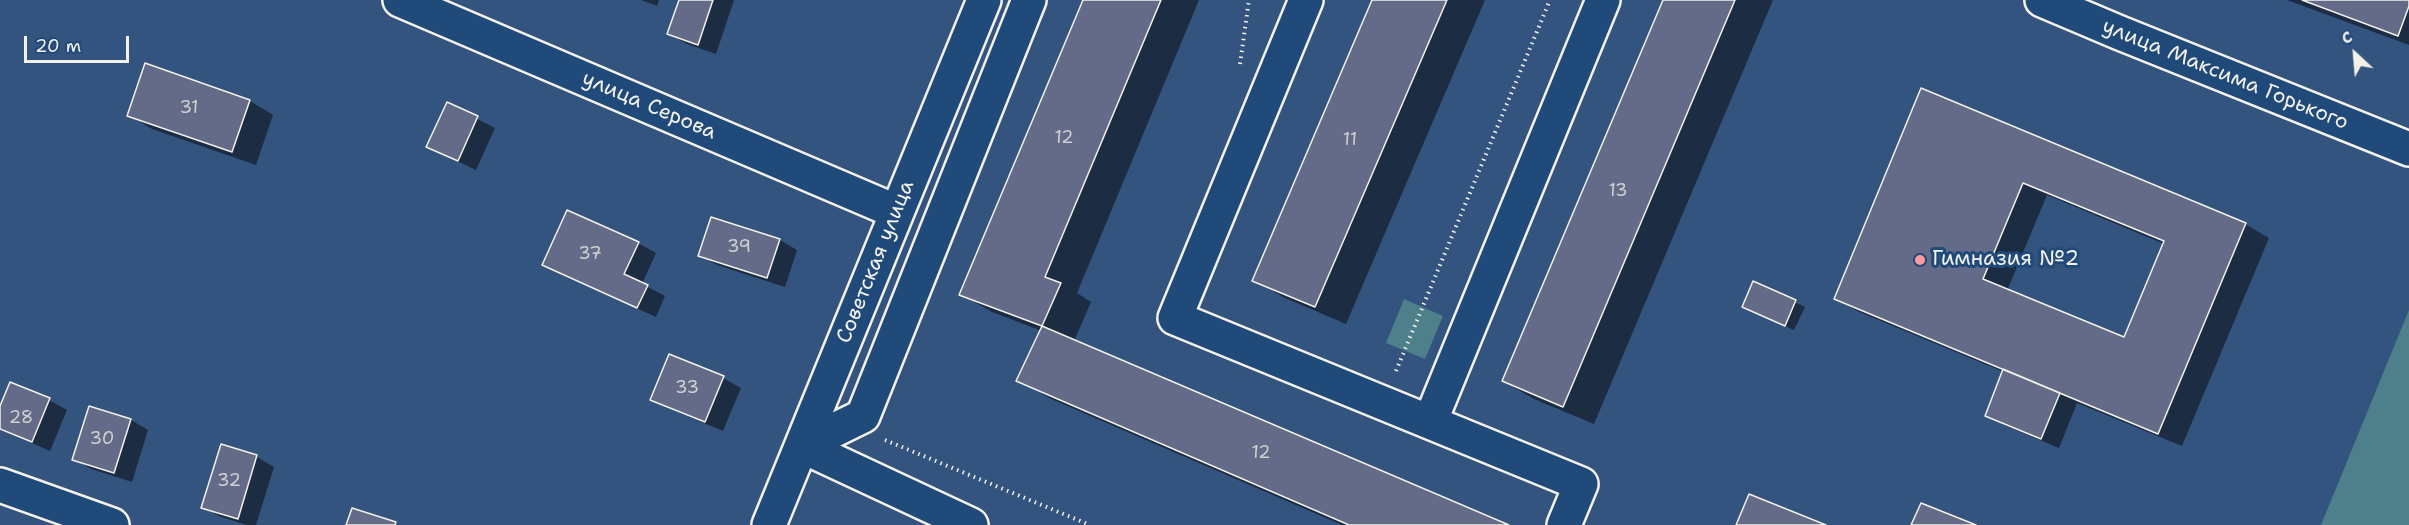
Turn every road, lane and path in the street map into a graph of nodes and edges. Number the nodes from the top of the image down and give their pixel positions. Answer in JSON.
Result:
{"nodes":[{"id":1,"x":400,"y":0,"type":"edge"},
{"id":2,"x":984,"y":0,"type":"edge"},
{"id":3,"x":1029,"y":0,"type":"edge"},
{"id":4,"x":1306,"y":0,"type":"edge"},
{"id":5,"x":1550,"y":0,"type":"edge"},
{"id":6,"x":1603,"y":0,"type":"edge"},
{"id":7,"x":2042,"y":0,"type":"edge"},
{"id":8,"x":2409,"y":148,"type":"edge"},
{"id":9,"x":897,"y":212,"type":"junction"},
{"id":10,"x":1383,"y":403,"type":"junction"},
{"id":11,"x":1430,"y":422,"type":"junction"},
{"id":12,"x":882,"y":439,"type":"dead end"},
{"id":13,"x":802,"y":446,"type":"junction"},
{"id":14,"x":0,"y":485,"type":"edge"},
{"id":15,"x":111,"y":525,"type":"edge"},
{"id":16,"x":769,"y":525,"type":"edge"},
{"id":17,"x":971,"y":525,"type":"edge"},
{"id":18,"x":1090,"y":525,"type":"edge"},
{"id":19,"x":1564,"y":525,"type":"edge"}],
"edges":[{"from":1,"to":9,"type":"street","name":"улица Серова"},
{"from":2,"to":9,"type":"street","name":"Советская улица"},
{"from":3,"to":13,"type":"street"},
{"from":4,"to":10,"type":"street"},
{"from":5,"to":10,"type":"path"},
{"from":6,"to":11,"type":"street"},
{"from":7,"to":8,"type":"street","name":"улица Максима Горького"},
{"from":9,"to":13,"type":"street","name":"Советская улица"},
{"from":10,"to":11,"type":"street"},
{"from":11,"to":19,"type":"street"},
{"from":12,"to":18,"type":"path"},
{"from":13,"to":16,"type":"street","name":"Советская улица"},
{"from":13,"to":17,"type":"street"},
{"from":14,"to":15,"type":"street"}]}
